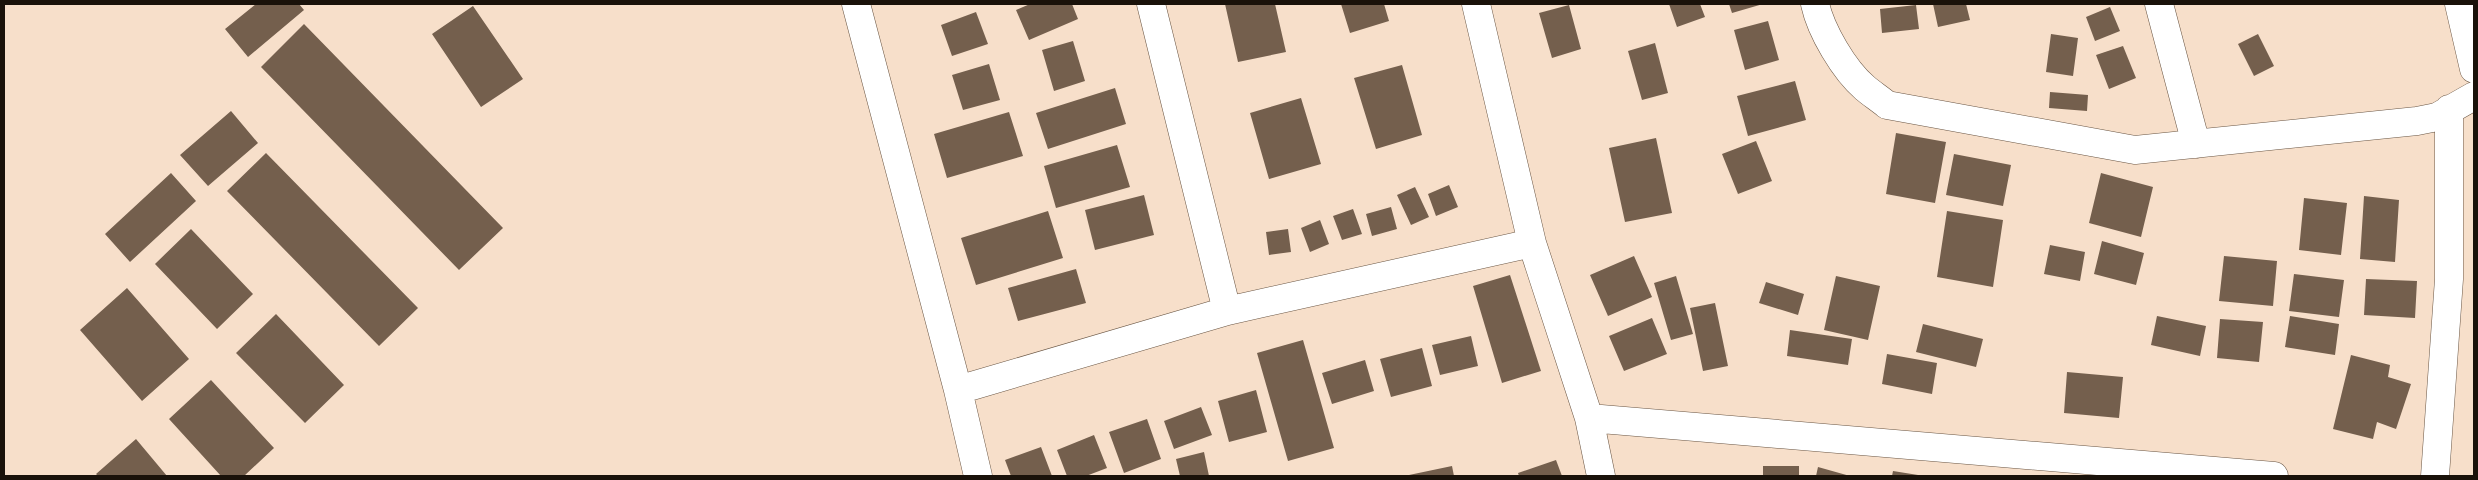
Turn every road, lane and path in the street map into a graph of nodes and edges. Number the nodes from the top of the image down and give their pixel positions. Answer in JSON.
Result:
{"nodes":[{"id":1,"x":856,"y":4,"type":"edge"},
{"id":2,"x":1151,"y":4,"type":"edge"},
{"id":3,"x":1476,"y":4,"type":"edge"},
{"id":4,"x":1815,"y":4,"type":"edge"},
{"id":5,"x":2159,"y":4,"type":"edge"},
{"id":6,"x":2459,"y":4,"type":"edge"},
{"id":7,"x":2474,"y":69,"type":"edge"},
{"id":8,"x":2474,"y":96,"type":"edge"},
{"id":9,"x":2449,"y":109,"type":"junction"},
{"id":10,"x":2196,"y":144,"type":"junction"},
{"id":11,"x":1532,"y":243,"type":"junction"},
{"id":12,"x":1226,"y":311,"type":"junction"},
{"id":13,"x":958,"y":390,"type":"junction"},
{"id":14,"x":1589,"y":418,"type":"junction"},
{"id":15,"x":978,"y":476,"type":"edge"},
{"id":16,"x":1601,"y":476,"type":"edge"},
{"id":17,"x":2274,"y":476,"type":"edge"},
{"id":18,"x":2436,"y":476,"type":"edge"}],
"edges":[{"from":1,"to":13,"type":"street"},
{"from":2,"to":12,"type":"street"},
{"from":3,"to":11,"type":"street"},
{"from":4,"to":10,"type":"street"},
{"from":5,"to":10,"type":"street"},
{"from":6,"to":7,"type":"street"},
{"from":8,"to":9,"type":"street"},
{"from":9,"to":10,"type":"street"},
{"from":9,"to":18,"type":"street"},
{"from":11,"to":12,"type":"street"},
{"from":11,"to":14,"type":"street"},
{"from":12,"to":13,"type":"street"},
{"from":13,"to":15,"type":"street"},
{"from":14,"to":16,"type":"street"},
{"from":14,"to":17,"type":"street"}]}
